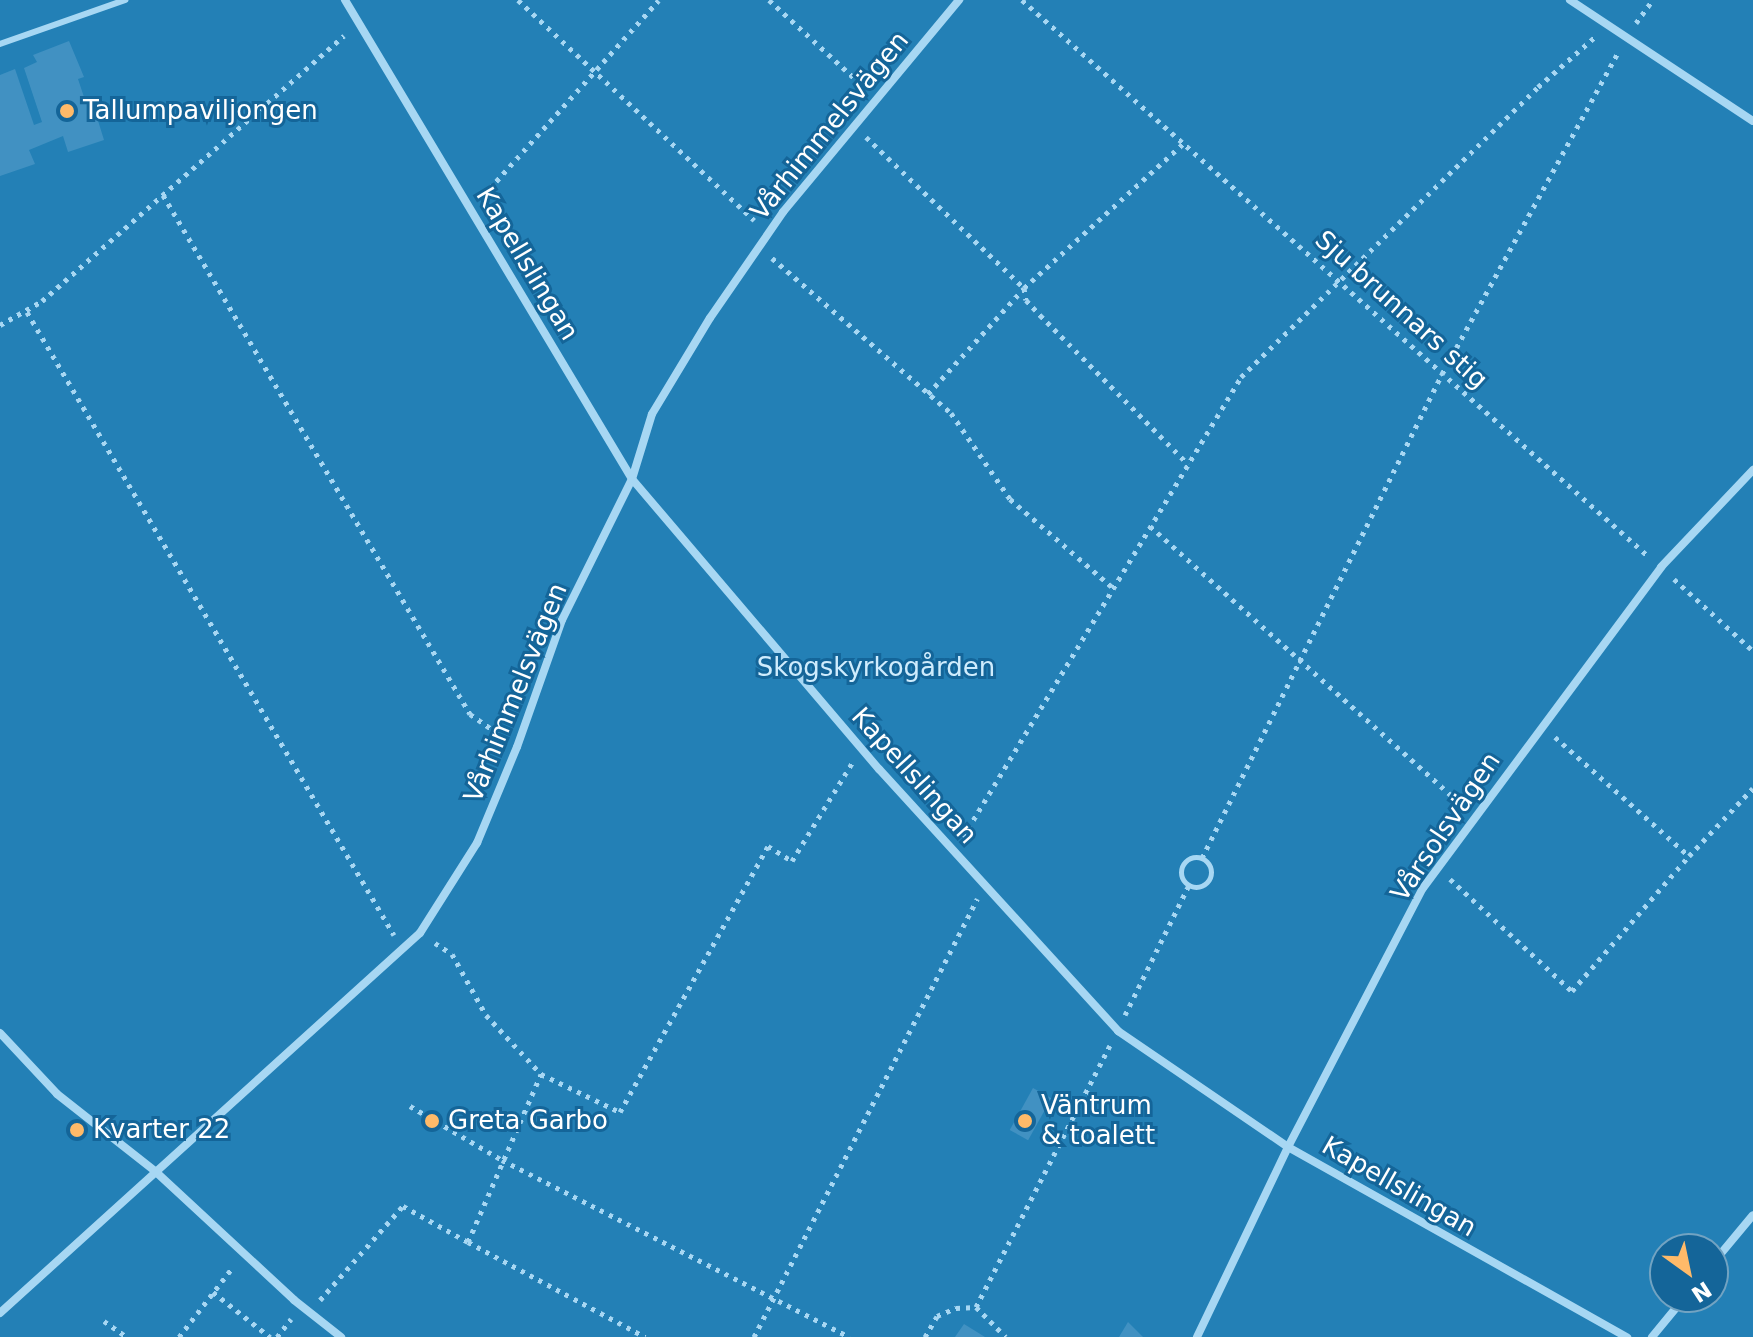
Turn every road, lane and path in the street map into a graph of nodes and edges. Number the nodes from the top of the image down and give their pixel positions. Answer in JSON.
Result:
{"nodes":[{"id":1,"x":125,"y":0,"type":"edge"},
{"id":2,"x":345,"y":0,"type":"edge"},
{"id":3,"x":518,"y":0,"type":"edge"},
{"id":4,"x":659,"y":0,"type":"edge"},
{"id":5,"x":769,"y":0,"type":"edge"},
{"id":6,"x":959,"y":0,"type":"edge"},
{"id":7,"x":1022,"y":0,"type":"edge"},
{"id":8,"x":1570,"y":0,"type":"edge"},
{"id":9,"x":1653,"y":0,"type":"edge"},
{"id":10,"x":359,"y":23,"type":"junction"},
{"id":11,"x":1609,"y":26,"type":"junction"},
{"id":12,"x":1626,"y":37,"type":"junction"},
{"id":13,"x":0,"y":44,"type":"edge"},
{"id":14,"x":595,"y":71,"type":"junction"},
{"id":15,"x":877,"y":98,"type":"junction"},
{"id":16,"x":1753,"y":121,"type":"edge"},
{"id":17,"x":853,"y":126,"type":"junction"},
{"id":18,"x":1184,"y":143,"type":"junction"},
{"id":19,"x":163,"y":195,"type":"junction"},
{"id":20,"x":471,"y":210,"type":"junction"},
{"id":21,"x":769,"y":233,"type":"junction"},
{"id":22,"x":759,"y":247,"type":"junction"},
{"id":23,"x":1337,"y":280,"type":"junction"},
{"id":24,"x":1024,"y":288,"type":"junction"},
{"id":25,"x":27,"y":312,"type":"junction"},
{"id":26,"x":0,"y":325,"type":"edge"},
{"id":27,"x":1442,"y":374,"type":"junction"},
{"id":28,"x":928,"y":394,"type":"junction"},
{"id":29,"x":1188,"y":464,"type":"junction"},
{"id":30,"x":1753,"y":470,"type":"edge"},
{"id":31,"x":632,"y":479,"type":"junction"},
{"id":32,"x":1150,"y":526,"type":"junction"},
{"id":33,"x":1661,"y":567,"type":"junction"},
{"id":34,"x":1112,"y":587,"type":"junction"},
{"id":35,"x":1753,"y":651,"type":"edge"},
{"id":36,"x":1299,"y":658,"type":"junction"},
{"id":37,"x":1541,"y":724,"type":"junction"},
{"id":38,"x":517,"y":747,"type":"junction"},
{"id":39,"x":862,"y":749,"type":"junction"},
{"id":40,"x":1753,"y":788,"type":"edge"},
{"id":41,"x":1475,"y":816,"type":"junction"},
{"id":42,"x":954,"y":852,"type":"junction"},
{"id":43,"x":1689,"y":856,"type":"junction"},
{"id":44,"x":1202,"y":858,"type":"junction"},
{"id":45,"x":1437,"y":868,"type":"junction"},
{"id":46,"x":984,"y":885,"type":"junction"},
{"id":47,"x":1189,"y":885,"type":"junction"},
{"id":48,"x":420,"y":933,"type":"junction"},
{"id":49,"x":403,"y":950,"type":"junction"},
{"id":50,"x":1118,"y":1031,"type":"junction"},
{"id":51,"x":0,"y":1033,"type":"edge"},
{"id":52,"x":541,"y":1074,"type":"junction"},
{"id":53,"x":410,"y":1106,"type":"dead end"},
{"id":54,"x":1288,"y":1147,"type":"junction"},
{"id":55,"x":502,"y":1160,"type":"junction"},
{"id":56,"x":156,"y":1172,"type":"junction"},
{"id":57,"x":1753,"y":1215,"type":"edge"},
{"id":58,"x":468,"y":1242,"type":"junction"},
{"id":59,"x":1729,"y":1244,"type":"edge"},
{"id":60,"x":243,"y":1253,"type":"junction"},
{"id":61,"x":213,"y":1292,"type":"junction"},
{"id":62,"x":774,"y":1298,"type":"junction"},
{"id":63,"x":976,"y":1307,"type":"junction"},
{"id":64,"x":309,"y":1312,"type":"junction"},
{"id":65,"x":0,"y":1313,"type":"edge"},
{"id":66,"x":1672,"y":1313,"type":"edge"},
{"id":67,"x":104,"y":1321,"type":"dead end"},
{"id":68,"x":127,"y":1337,"type":"edge"},
{"id":69,"x":179,"y":1337,"type":"edge"},
{"id":70,"x":270,"y":1337,"type":"edge"},
{"id":71,"x":341,"y":1337,"type":"edge"},
{"id":72,"x":645,"y":1337,"type":"edge"},
{"id":73,"x":754,"y":1337,"type":"edge"},
{"id":74,"x":850,"y":1337,"type":"edge"},
{"id":75,"x":925,"y":1337,"type":"edge"},
{"id":76,"x":1006,"y":1337,"type":"edge"},
{"id":77,"x":1197,"y":1337,"type":"edge"},
{"id":78,"x":1627,"y":1337,"type":"edge"},
{"id":79,"x":1652,"y":1337,"type":"edge"}],
"edges":[{"from":1,"to":13,"type":"lane"},
{"from":2,"to":10,"type":"street","name":"Kapellslingan"},
{"from":3,"to":14,"type":"path"},
{"from":4,"to":14,"type":"path"},
{"from":5,"to":15,"type":"path"},
{"from":6,"to":15,"type":"street","name":"Vårhimmelsvägen"},
{"from":7,"to":18,"type":"path","name":"Sju brunnars stig"},
{"from":8,"to":11,"type":"street"},
{"from":9,"to":12,"type":"path"},
{"from":10,"to":19,"type":"path"},
{"from":10,"to":20,"type":"street","name":"Kapellslingan"},
{"from":11,"to":12,"type":"street"},
{"from":11,"to":23,"type":"path"},
{"from":12,"to":16,"type":"street"},
{"from":12,"to":27,"type":"path"},
{"from":14,"to":20,"type":"path"},
{"from":14,"to":21,"type":"path"},
{"from":15,"to":17,"type":"street","name":"Vårhimmelsvägen"},
{"from":17,"to":21,"type":"street","name":"Vårhimmelsvägen"},
{"from":17,"to":24,"type":"path"},
{"from":18,"to":23,"type":"path","name":"Sju brunnars stig"},
{"from":18,"to":24,"type":"path"},
{"from":19,"to":25,"type":"path"},
{"from":19,"to":38,"type":"path"},
{"from":20,"to":31,"type":"street","name":"Kapellslingan"},
{"from":21,"to":22,"type":"street","name":"Vårhimmelsvägen"},
{"from":22,"to":28,"type":"path"},
{"from":22,"to":31,"type":"street","name":"Vårhimmelsvägen"},
{"from":23,"to":27,"type":"path","name":"Sju brunnars stig"},
{"from":23,"to":29,"type":"path"},
{"from":24,"to":28,"type":"path"},
{"from":24,"to":29,"type":"path"},
{"from":25,"to":26,"type":"path"},
{"from":25,"to":49,"type":"path"},
{"from":27,"to":33,"type":"path","name":"Sju brunnars stig"},
{"from":27,"to":36,"type":"path"},
{"from":28,"to":34,"type":"path"},
{"from":29,"to":32,"type":"path"},
{"from":30,"to":33,"type":"street","name":"Vårsolsvägen"},
{"from":31,"to":38,"type":"street","name":"Vårhimmelsvägen"},
{"from":31,"to":39,"type":"street","name":"Kapellslingan"},
{"from":32,"to":34,"type":"path"},
{"from":32,"to":36,"type":"path"},
{"from":33,"to":35,"type":"path","name":"Sju brunnars stig"},
{"from":33,"to":37,"type":"street","name":"Vårsolsvägen"},
{"from":34,"to":42,"type":"path"},
{"from":36,"to":41,"type":"path"},
{"from":36,"to":44,"type":"path"},
{"from":37,"to":41,"type":"street","name":"Vårsolsvägen"},
{"from":37,"to":43,"type":"path"},
{"from":38,"to":48,"type":"street","name":"Vårhimmelsvägen"},
{"from":39,"to":42,"type":"street","name":"Kapellslingan"},
{"from":39,"to":52,"type":"path"},
{"from":40,"to":43,"type":"path"},
{"from":41,"to":45,"type":"street","name":"Vårsolsvägen"},
{"from":42,"to":46,"type":"street","name":"Kapellslingan"},
{"from":43,"to":45,"type":"path"},
{"from":44,"to":47,"type":"path"},
{"from":44,"to":47,"type":"path"},
{"from":45,"to":54,"type":"street","name":"Vårsolsvägen"},
{"from":46,"to":50,"type":"street","name":"Kapellslingan"},
{"from":46,"to":62,"type":"path"},
{"from":47,"to":50,"type":"path"},
{"from":48,"to":49,"type":"street","name":"Vårhimmelsvägen"},
{"from":48,"to":52,"type":"path"},
{"from":49,"to":56,"type":"street","name":"Vårhimmelsvägen"},
{"from":50,"to":54,"type":"street","name":"Kapellslingan"},
{"from":50,"to":63,"type":"path"},
{"from":51,"to":56,"type":"street"},
{"from":52,"to":55,"type":"path"},
{"from":53,"to":55,"type":"path"},
{"from":54,"to":77,"type":"street","name":"Vårsolsvägen"},
{"from":54,"to":78,"type":"street","name":"Kapellslingan"},
{"from":55,"to":58,"type":"path"},
{"from":55,"to":62,"type":"path"},
{"from":56,"to":60,"type":"street"},
{"from":56,"to":65,"type":"street","name":"Vårhimmelsvägen"},
{"from":57,"to":59,"type":"street"},
{"from":58,"to":64,"type":"path"},
{"from":58,"to":72,"type":"path"},
{"from":60,"to":61,"type":"path"},
{"from":60,"to":64,"type":"street"},
{"from":61,"to":69,"type":"path"},
{"from":61,"to":70,"type":"path"},
{"from":62,"to":73,"type":"path"},
{"from":62,"to":74,"type":"path"},
{"from":63,"to":75,"type":"path"},
{"from":63,"to":76,"type":"path"},
{"from":64,"to":71,"type":"street"},
{"from":66,"to":79,"type":"street"},
{"from":67,"to":68,"type":"path"}]}
